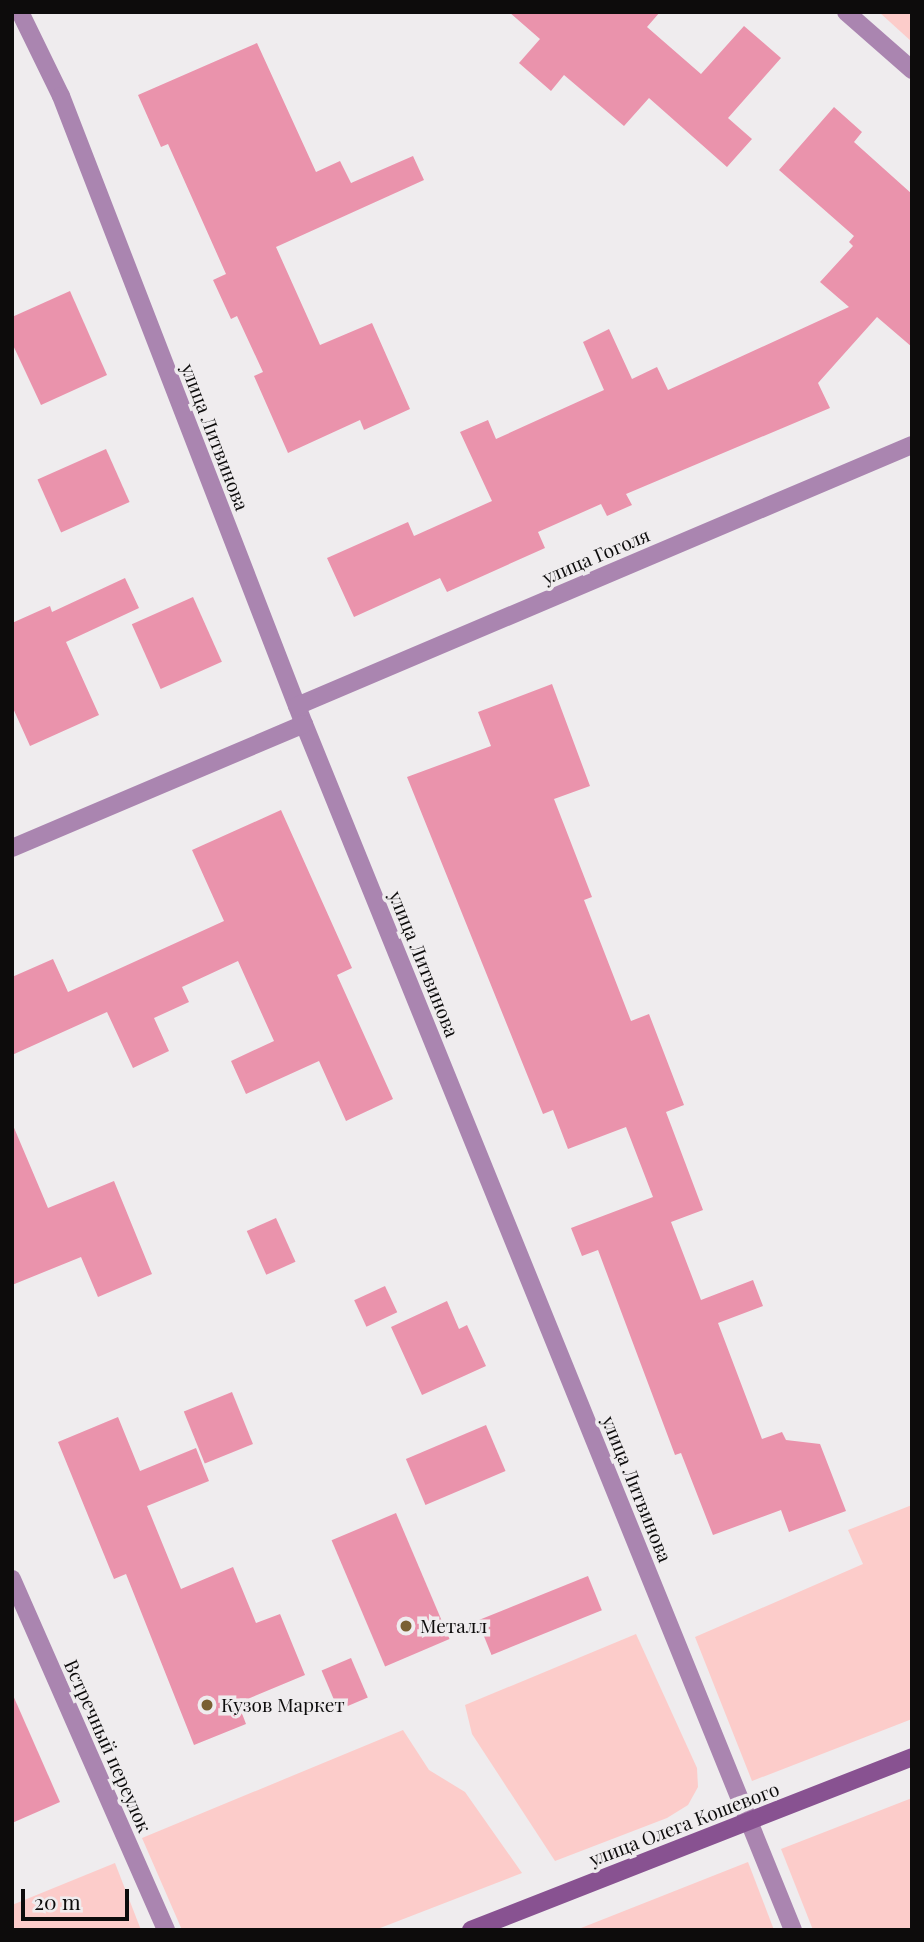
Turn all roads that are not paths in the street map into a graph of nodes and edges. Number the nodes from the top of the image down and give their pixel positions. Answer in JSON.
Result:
{"nodes":[{"id":1,"x":20,"y":12,"type":"edge"},
{"id":2,"x":846,"y":12,"type":"edge"},
{"id":3,"x":912,"y":70,"type":"edge"},
{"id":4,"x":912,"y":445,"type":"edge"},
{"id":5,"x":297,"y":706,"type":"junction"},
{"id":6,"x":304,"y":724,"type":"junction"},
{"id":7,"x":12,"y":848,"type":"edge"},
{"id":8,"x":12,"y":1579,"type":"edge"},
{"id":9,"x":912,"y":1757,"type":"edge"},
{"id":10,"x":749,"y":1821,"type":"junction"},
{"id":11,"x":166,"y":1930,"type":"edge"},
{"id":12,"x":471,"y":1930,"type":"edge"},
{"id":13,"x":793,"y":1930,"type":"edge"}],
"edges":[{"from":1,"to":5,"type":"street","name":"улица Литвинова"},
{"from":2,"to":3,"type":"street"},
{"from":4,"to":5,"type":"street","name":"улица Гоголя"},
{"from":5,"to":6,"type":"street","name":"улица Литвинова"},
{"from":6,"to":7,"type":"street"},
{"from":6,"to":10,"type":"street","name":"улица Литвинова"},
{"from":8,"to":11,"type":"street","name":"Встречный переулок"},
{"from":9,"to":10,"type":"main road","name":"улица Олега Кошевого"},
{"from":10,"to":12,"type":"main road","name":"улица Олега Кошевого"},
{"from":10,"to":13,"type":"street","name":"улица Литвинова"}]}
